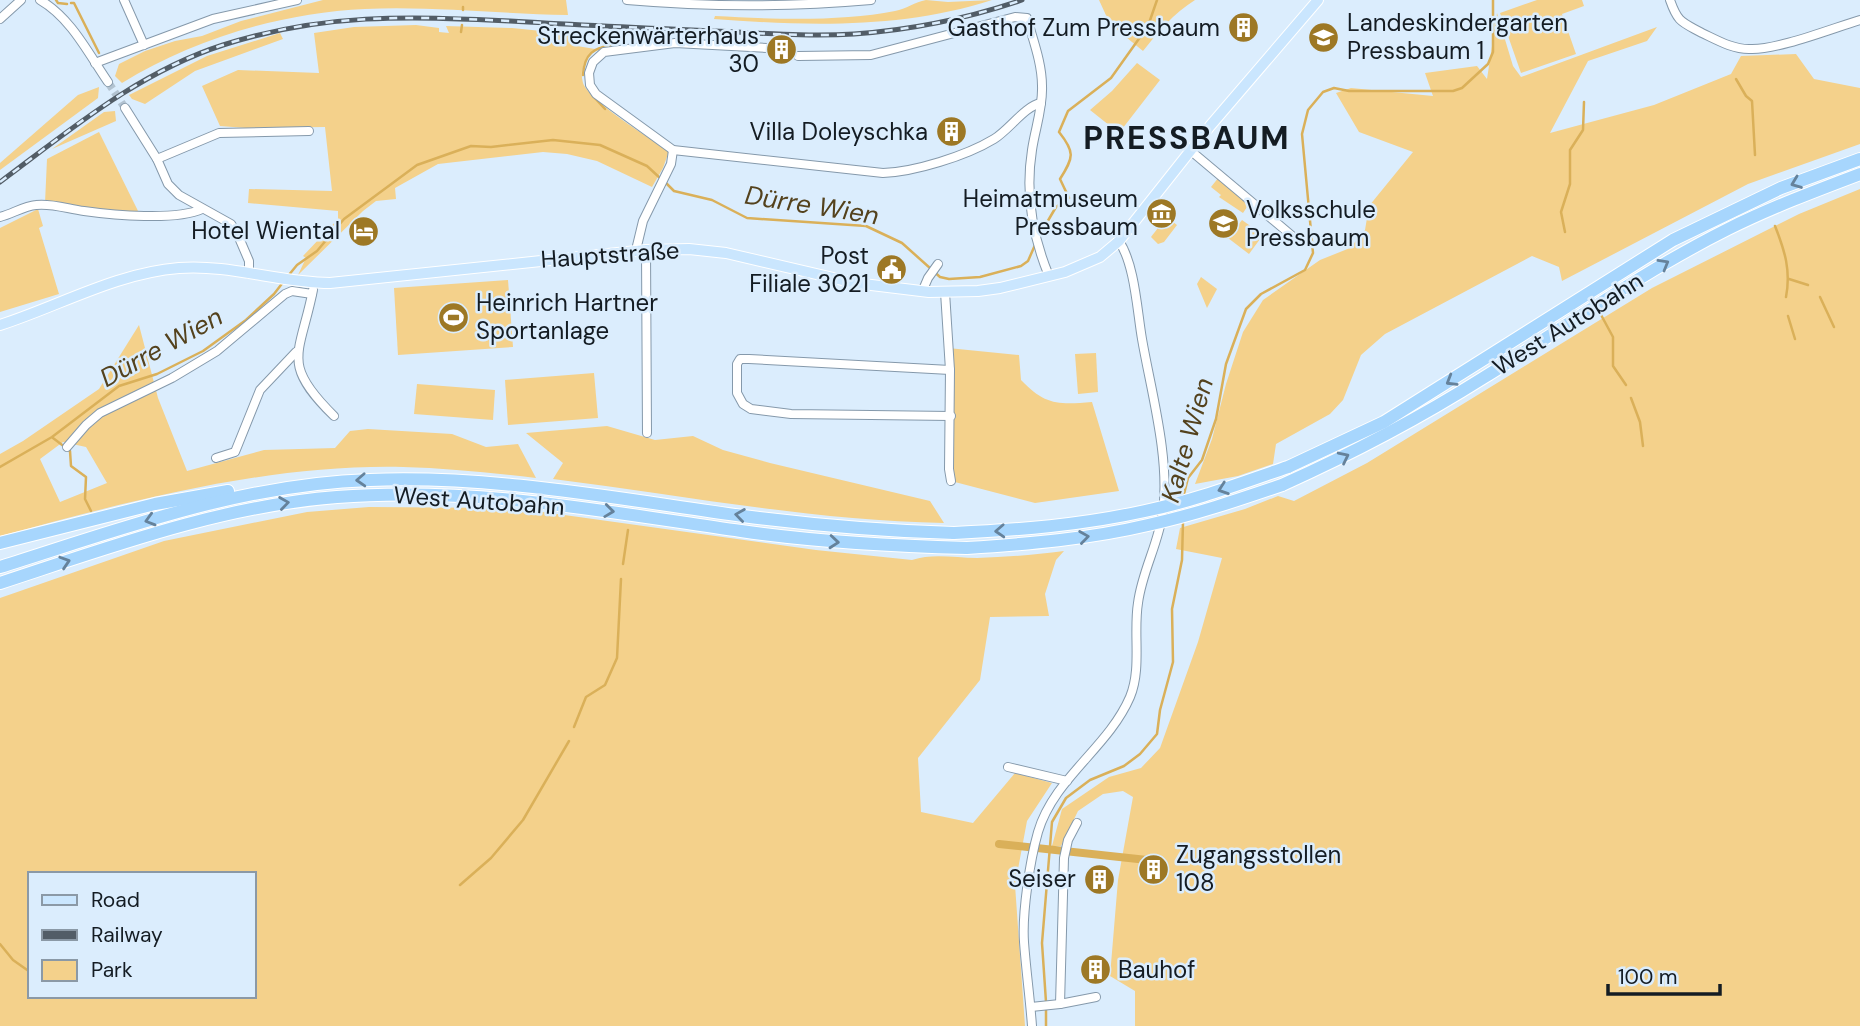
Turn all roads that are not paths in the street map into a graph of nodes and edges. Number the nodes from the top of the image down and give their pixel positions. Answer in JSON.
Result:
{"nodes":[{"id":1,"x":21,"y":0,"type":"edge"},
{"id":2,"x":40,"y":0,"type":"edge"},
{"id":3,"x":124,"y":0,"type":"edge"},
{"id":4,"x":297,"y":0,"type":"edge"},
{"id":5,"x":627,"y":0,"type":"edge"},
{"id":6,"x":871,"y":0,"type":"edge"},
{"id":7,"x":1318,"y":0,"type":"edge"},
{"id":8,"x":1670,"y":0,"type":"edge"},
{"id":9,"x":676,"y":2,"type":"edge"},
{"id":10,"x":0,"y":19,"type":"edge"},
{"id":11,"x":1860,"y":20,"type":"edge"},
{"id":12,"x":144,"y":45,"type":"junction"},
{"id":13,"x":767,"y":48,"type":"dead end"},
{"id":14,"x":798,"y":56,"type":"dead end"},
{"id":15,"x":95,"y":63,"type":"junction"},
{"id":16,"x":108,"y":82,"type":"tunnel mouth"},
{"id":17,"x":1041,"y":103,"type":"junction"},
{"id":18,"x":125,"y":108,"type":"tunnel mouth"},
{"id":19,"x":309,"y":131,"type":"dead end"},
{"id":20,"x":673,"y":150,"type":"junction"},
{"id":21,"x":1191,"y":151,"type":"junction"},
{"id":22,"x":157,"y":159,"type":"junction"},
{"id":23,"x":1860,"y":159,"type":"edge"},
{"id":24,"x":1860,"y":174,"type":"edge"},
{"id":25,"x":202,"y":209,"type":"junction"},
{"id":26,"x":0,"y":217,"type":"edge"},
{"id":27,"x":1297,"y":240,"type":"dead end"},
{"id":28,"x":1119,"y":241,"type":"junction"},
{"id":29,"x":641,"y":250,"type":"junction"},
{"id":30,"x":938,"y":264,"type":"dead end"},
{"id":31,"x":249,"y":274,"type":"junction"},
{"id":32,"x":1049,"y":276,"type":"junction"},
{"id":33,"x":313,"y":289,"type":"junction"},
{"id":34,"x":922,"y":292,"type":"junction"},
{"id":35,"x":944,"y":292,"type":"junction"},
{"id":36,"x":0,"y":325,"type":"edge"},
{"id":37,"x":297,"y":350,"type":"junction"},
{"id":38,"x":950,"y":370,"type":"junction"},
{"id":39,"x":334,"y":416,"type":"dead end"},
{"id":40,"x":951,"y":416,"type":"junction"},
{"id":41,"x":647,"y":433,"type":"dead end"},
{"id":42,"x":67,"y":447,"type":"dead end"},
{"id":43,"x":216,"y":458,"type":"dead end"},
{"id":44,"x":951,"y":481,"type":"dead end"},
{"id":45,"x":288,"y":488,"type":"junction"},
{"id":46,"x":0,"y":543,"type":"edge"},
{"id":47,"x":0,"y":568,"type":"edge"},
{"id":48,"x":0,"y":583,"type":"edge"},
{"id":49,"x":1008,"y":767,"type":"dead end"},
{"id":50,"x":1067,"y":781,"type":"junction"},
{"id":51,"x":1077,"y":823,"type":"dead end"},
{"id":52,"x":1096,"y":997,"type":"dead end"},
{"id":53,"x":1058,"y":1005,"type":"junction"},
{"id":54,"x":1035,"y":1007,"type":"junction"},
{"id":55,"x":1032,"y":1026,"type":"edge"}],
"edges":[{"from":1,"to":10,"type":"street"},
{"from":2,"to":15,"type":"street"},
{"from":3,"to":12,"type":"street"},
{"from":4,"to":12,"type":"street"},
{"from":5,"to":9,"type":"street"},
{"from":6,"to":9,"type":"street"},
{"from":7,"to":21,"type":"main road","name":"Hauptstraße"},
{"from":8,"to":11,"type":"street"},
{"from":12,"to":15,"type":"street"},
{"from":13,"to":20,"type":"street"},
{"from":14,"to":17,"type":"street"},
{"from":15,"to":16,"type":"street"},
{"from":17,"to":20,"type":"street"},
{"from":17,"to":32,"type":"street"},
{"from":18,"to":22,"type":"street"},
{"from":19,"to":22,"type":"street"},
{"from":20,"to":29,"type":"street"},
{"from":21,"to":27,"type":"street"},
{"from":21,"to":28,"type":"main road","name":"Hauptstraße"},
{"from":22,"to":25,"type":"street"},
{"from":23,"to":45,"type":"highway","name":"West Autobahn","one_way":true,"bridge":true},
{"from":48,"to":24,"type":"highway","name":"West Autobahn","one_way":true,"bridge":true},
{"from":25,"to":26,"type":"street"},
{"from":25,"to":31,"type":"street"},
{"from":28,"to":32,"type":"main road","name":"Hauptstraße"},
{"from":28,"to":50,"type":"street"},
{"from":29,"to":33,"type":"main road","name":"Hauptstraße"},
{"from":29,"to":34,"type":"main road","name":"Hauptstraße"},
{"from":29,"to":41,"type":"street"},
{"from":30,"to":34,"type":"street"},
{"from":31,"to":33,"type":"main road","name":"Hauptstraße"},
{"from":31,"to":36,"type":"main road"},
{"from":32,"to":35,"type":"main road","name":"Hauptstraße"},
{"from":33,"to":37,"type":"street"},
{"from":33,"to":42,"type":"street"},
{"from":34,"to":35,"type":"main road","name":"Hauptstraße"},
{"from":35,"to":38,"type":"street"},
{"from":37,"to":39,"type":"street"},
{"from":37,"to":43,"type":"street"},
{"from":38,"to":40,"type":"street"},
{"from":38,"to":40,"type":"street"},
{"from":40,"to":44,"type":"street"},
{"from":45,"to":46,"type":"highway"},
{"from":45,"to":47,"type":"highway","name":"West Autobahn","one_way":true},
{"from":49,"to":50,"type":"street"},
{"from":50,"to":54,"type":"street"},
{"from":51,"to":53,"type":"street"},
{"from":52,"to":53,"type":"street"},
{"from":53,"to":54,"type":"street"},
{"from":54,"to":55,"type":"street"}]}
